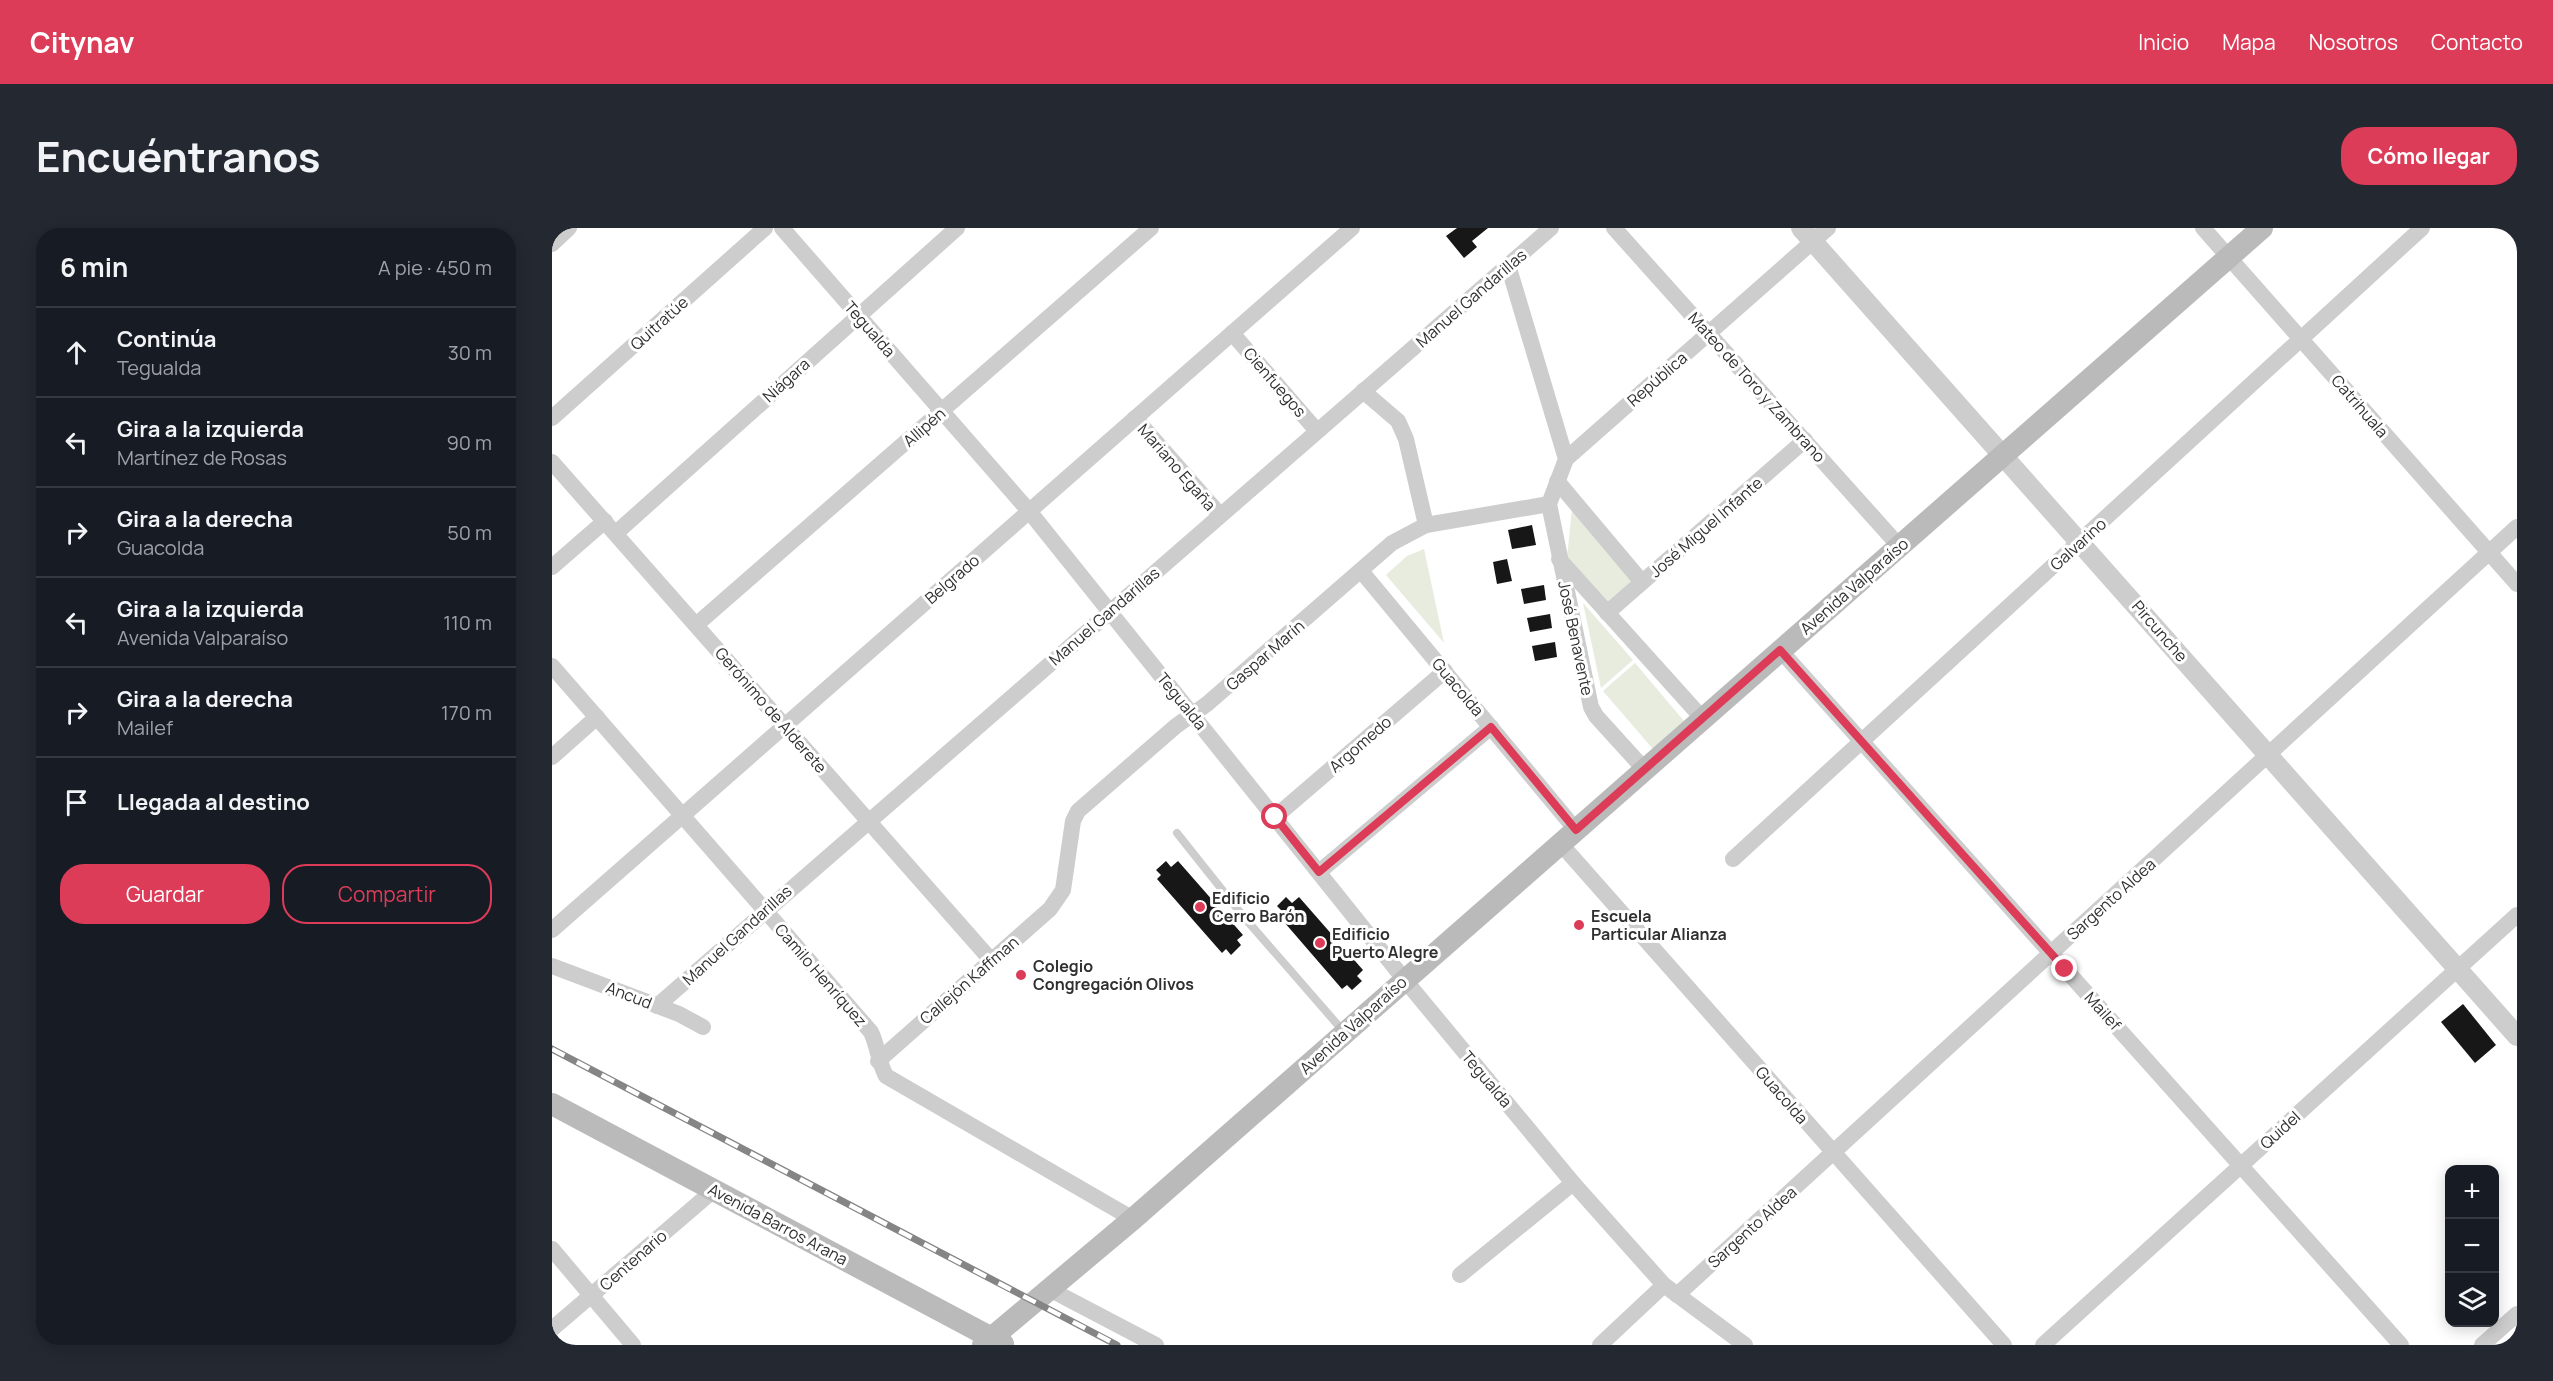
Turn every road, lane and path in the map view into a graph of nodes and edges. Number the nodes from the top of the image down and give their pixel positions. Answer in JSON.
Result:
{"nodes":[{"id":1,"x":569,"y":228,"type":"edge"},
{"id":2,"x":765,"y":228,"type":"edge"},
{"id":3,"x":782,"y":228,"type":"edge"},
{"id":4,"x":957,"y":228,"type":"edge"},
{"id":5,"x":1151,"y":228,"type":"edge"},
{"id":6,"x":1352,"y":228,"type":"edge"},
{"id":7,"x":1551,"y":228,"type":"edge"},
{"id":8,"x":1614,"y":228,"type":"edge"},
{"id":9,"x":1828,"y":228,"type":"edge"},
{"id":10,"x":2202,"y":228,"type":"edge"},
{"id":11,"x":2262,"y":228,"type":"edge"},
{"id":12,"x":2422,"y":228,"type":"edge"},
{"id":13,"x":1807,"y":235,"type":"edge"},
{"id":14,"x":552,"y":244,"type":"edge"},
{"id":15,"x":2228,"y":258,"type":"junction"},
{"id":16,"x":1508,"y":265,"type":"junction"},
{"id":17,"x":858,"y":315,"type":"junction"},
{"id":18,"x":1233,"y":333,"type":"junction"},
{"id":19,"x":1708,"y":334,"type":"junction"},
{"id":20,"x":2302,"y":341,"type":"junction"},
{"id":21,"x":1363,"y":391,"type":"junction"},
{"id":22,"x":942,"y":411,"type":"junction"},
{"id":23,"x":552,"y":418,"type":"edge"},
{"id":24,"x":1135,"y":418,"type":"junction"},
{"id":25,"x":1317,"y":431,"type":"junction"},
{"id":26,"x":1805,"y":440,"type":"junction"},
{"id":27,"x":2003,"y":456,"type":"junction"},
{"id":28,"x":1566,"y":459,"type":"junction"},
{"id":29,"x":552,"y":462,"type":"edge"},
{"id":30,"x":1557,"y":481,"type":"junction"},
{"id":31,"x":1549,"y":504,"type":"junction"},
{"id":32,"x":1029,"y":511,"type":"junction"},
{"id":33,"x":1220,"y":515,"type":"junction"},
{"id":34,"x":1426,"y":525,"type":"junction"},
{"id":35,"x":610,"y":527,"type":"junction"},
{"id":36,"x":2517,"y":527,"type":"edge"},
{"id":37,"x":2081,"y":541,"type":"junction"},
{"id":38,"x":1900,"y":546,"type":"junction"},
{"id":39,"x":2489,"y":553,"type":"junction"},
{"id":40,"x":1558,"y":559,"type":"junction"},
{"id":41,"x":552,"y":567,"type":"edge"},
{"id":42,"x":1362,"y":572,"type":"junction"},
{"id":43,"x":1642,"y":582,"type":"junction"},
{"id":44,"x":2517,"y":584,"type":"edge"},
{"id":45,"x":1110,"y":611,"type":"junction"},
{"id":46,"x":1607,"y":613,"type":"junction"},
{"id":47,"x":696,"y":626,"type":"junction"},
{"id":48,"x":1780,"y":650,"type":"junction"},
{"id":49,"x":552,"y":666,"type":"edge"},
{"id":50,"x":1444,"y":671,"type":"junction"},
{"id":51,"x":1192,"y":714,"type":"junction"},
{"id":52,"x":597,"y":717,"type":"junction"},
{"id":53,"x":1703,"y":719,"type":"junction"},
{"id":54,"x":785,"y":726,"type":"junction"},
{"id":55,"x":1491,"y":727,"type":"junction"},
{"id":56,"x":1861,"y":740,"type":"junction"},
{"id":57,"x":2269,"y":755,"type":"junction"},
{"id":58,"x":552,"y":757,"type":"edge"},
{"id":59,"x":1645,"y":770,"type":"junction"},
{"id":60,"x":682,"y":815,"type":"junction"},
{"id":61,"x":1275,"y":817,"type":"junction"},
{"id":62,"x":868,"y":820,"type":"junction"},
{"id":63,"x":1177,"y":833,"type":"dead end"},
{"id":64,"x":1568,"y":837,"type":"junction"},
{"id":65,"x":1732,"y":859,"type":"dead end"},
{"id":66,"x":1319,"y":872,"type":"junction"},
{"id":67,"x":1058,"y":898,"type":"joint"},
{"id":68,"x":765,"y":910,"type":"junction"},
{"id":69,"x":2517,"y":915,"type":"edge"},
{"id":70,"x":552,"y":930,"type":"edge"},
{"id":71,"x":2051,"y":953,"type":"junction"},
{"id":72,"x":990,"y":959,"type":"junction"},
{"id":73,"x":552,"y":966,"type":"edge"},
{"id":74,"x":2457,"y":969,"type":"junction"},
{"id":75,"x":1404,"y":979,"type":"junction"},
{"id":76,"x":657,"y":1006,"type":"junction"},
{"id":77,"x":704,"y":1028,"type":"dead end"},
{"id":78,"x":1344,"y":1032,"type":"junction"},
{"id":79,"x":2517,"y":1036,"type":"edge"},
{"id":80,"x":878,"y":1060,"type":"junction"},
{"id":81,"x":552,"y":1104,"type":"edge"},
{"id":82,"x":1833,"y":1154,"type":"junction"},
{"id":83,"x":2242,"y":1165,"type":"junction"},
{"id":84,"x":1573,"y":1183,"type":"junction"},
{"id":85,"x":714,"y":1190,"type":"junction"},
{"id":86,"x":1133,"y":1219,"type":"junction"},
{"id":87,"x":552,"y":1250,"type":"edge"},
{"id":88,"x":1460,"y":1275,"type":"dead end"},
{"id":89,"x":1051,"y":1290,"type":"junction"},
{"id":90,"x":1670,"y":1290,"type":"junction"},
{"id":91,"x":591,"y":1296,"type":"junction"},
{"id":92,"x":2517,"y":1314,"type":"edge"},
{"id":93,"x":552,"y":1329,"type":"edge"},
{"id":94,"x":993,"y":1343,"type":"edge"},
{"id":95,"x":633,"y":1345,"type":"edge"},
{"id":96,"x":1156,"y":1345,"type":"edge"},
{"id":97,"x":1600,"y":1345,"type":"edge"},
{"id":98,"x":1745,"y":1345,"type":"edge"},
{"id":99,"x":2004,"y":1345,"type":"edge"},
{"id":100,"x":2043,"y":1345,"type":"edge"},
{"id":101,"x":2401,"y":1345,"type":"edge"},
{"id":102,"x":2482,"y":1345,"type":"edge"}],
"edges":[{"from":1,"to":14,"type":"street"},
{"from":2,"to":23,"type":"street","name":"Quitratúe"},
{"from":3,"to":17,"type":"street","name":"Tegualda"},
{"from":4,"to":17,"type":"street","name":"Niágara"},
{"from":5,"to":22,"type":"street","name":"Allipén"},
{"from":6,"to":18,"type":"street","name":"Belgrado"},
{"from":7,"to":16,"type":"street","name":"Manuel Gandarillas"},
{"from":8,"to":19,"type":"street","name":"Mateo de Toro y Zambrano"},
{"from":9,"to":13,"type":"street","name":"República"},
{"from":10,"to":15,"type":"street","name":"Catrihuala"},
{"from":11,"to":15,"type":"main road","name":"Avenida Valparaíso"},
{"from":12,"to":20,"type":"street","name":"Galvarino"},
{"from":13,"to":19,"type":"street","name":"República"},
{"from":13,"to":27,"type":"street","name":"Pircunche"},
{"from":15,"to":20,"type":"street","name":"Catrihuala"},
{"from":15,"to":27,"type":"main road","name":"Avenida Valparaíso"},
{"from":16,"to":21,"type":"street","name":"Manuel Gandarillas"},
{"from":16,"to":28,"type":"street"},
{"from":17,"to":22,"type":"street","name":"Tegualda"},
{"from":17,"to":35,"type":"street","name":"Niágara"},
{"from":18,"to":24,"type":"street","name":"Belgrado"},
{"from":18,"to":25,"type":"street","name":"Cienfuegos"},
{"from":19,"to":26,"type":"street","name":"Mateo de Toro y Zambrano"},
{"from":19,"to":28,"type":"street","name":"República"},
{"from":20,"to":37,"type":"street","name":"Galvarino"},
{"from":20,"to":39,"type":"street","name":"Catrihuala"},
{"from":21,"to":25,"type":"street","name":"Manuel Gandarillas"},
{"from":21,"to":34,"type":"street"},
{"from":22,"to":32,"type":"street","name":"Tegualda"},
{"from":22,"to":47,"type":"street","name":"Allipén"},
{"from":24,"to":32,"type":"street","name":"Belgrado"},
{"from":24,"to":33,"type":"street","name":"Mariano Egaña"},
{"from":25,"to":33,"type":"street","name":"Manuel Gandarillas"},
{"from":26,"to":38,"type":"street","name":"Mateo de Toro y Zambrano"},
{"from":26,"to":43,"type":"street","name":"José Miguel Infante"},
{"from":27,"to":37,"type":"street","name":"Pircunche"},
{"from":27,"to":38,"type":"main road","name":"Avenida Valparaíso"},
{"from":28,"to":30,"type":"street","name":"José Benavente"},
{"from":29,"to":35,"type":"street","name":"Gerónimo de Alderete"},
{"from":30,"to":31,"type":"street","name":"José Benavente"},
{"from":30,"to":43,"type":"street"},
{"from":31,"to":34,"type":"street","name":"Gaspar Marín"},
{"from":31,"to":40,"type":"street","name":"José Benavente"},
{"from":32,"to":45,"type":"street","name":"Tegualda"},
{"from":32,"to":54,"type":"street","name":"Belgrado"},
{"from":33,"to":45,"type":"street","name":"Manuel Gandarillas"},
{"from":34,"to":42,"type":"street","name":"Gaspar Marín"},
{"from":35,"to":41,"type":"street","name":"Niágara"},
{"from":35,"to":47,"type":"street","name":"Gerónimo de Alderete"},
{"from":36,"to":39,"type":"street","name":"Sargento Aldea"},
{"from":37,"to":56,"type":"street","name":"Galvarino"},
{"from":37,"to":57,"type":"street","name":"Pircunche"},
{"from":38,"to":48,"type":"main road","name":"Avenida Valparaíso"},
{"from":39,"to":44,"type":"street","name":"Catrihuala"},
{"from":39,"to":57,"type":"street","name":"Sargento Aldea"},
{"from":40,"to":46,"type":"street","name":"José Benavente"},
{"from":40,"to":59,"type":"street","name":"José Benavente"},
{"from":42,"to":50,"type":"street","name":"Guacolda"},
{"from":42,"to":51,"type":"street","name":"Gaspar Marín"},
{"from":43,"to":46,"type":"street","name":"José Miguel Infante"},
{"from":45,"to":51,"type":"street","name":"Tegualda"},
{"from":45,"to":62,"type":"street","name":"Manuel Gandarillas"},
{"from":46,"to":53,"type":"street","name":"José Benavente"},
{"from":47,"to":54,"type":"street","name":"Gerónimo de Alderete"},
{"from":48,"to":53,"type":"main road","name":"Avenida Valparaíso"},
{"from":48,"to":56,"type":"street","name":"Mailef"},
{"from":49,"to":52,"type":"street","name":"Camilo Henríquez"},
{"from":50,"to":55,"type":"street","name":"Guacolda"},
{"from":50,"to":61,"type":"street","name":"Argomedo"},
{"from":51,"to":61,"type":"street","name":"Tegualda"},
{"from":51,"to":67,"type":"street","name":"Gaspar Marín"},
{"from":52,"to":58,"type":"street"},
{"from":52,"to":60,"type":"street","name":"Camilo Henríquez"},
{"from":53,"to":59,"type":"main road","name":"Avenida Valparaíso"},
{"from":54,"to":60,"type":"street","name":"Belgrado"},
{"from":54,"to":62,"type":"street","name":"Gerónimo de Alderete"},
{"from":55,"to":64,"type":"street","name":"Guacolda"},
{"from":55,"to":66,"type":"street"},
{"from":56,"to":65,"type":"street","name":"Galvarino"},
{"from":56,"to":71,"type":"street","name":"Mailef"},
{"from":57,"to":71,"type":"street","name":"Sargento Aldea"},
{"from":57,"to":74,"type":"street","name":"Pircunche"},
{"from":59,"to":64,"type":"main road","name":"Avenida Valparaíso"},
{"from":60,"to":68,"type":"street","name":"Camilo Henríquez"},
{"from":60,"to":70,"type":"street","name":"Belgrado"},
{"from":61,"to":66,"type":"street","name":"Tegualda"},
{"from":62,"to":68,"type":"street","name":"Manuel Gandarillas"},
{"from":62,"to":72,"type":"street","name":"Gerónimo de Alderete"},
{"from":63,"to":78,"type":"lane"},
{"from":64,"to":75,"type":"main road","name":"Avenida Valparaíso"},
{"from":64,"to":82,"type":"street","name":"Guacolda"},
{"from":66,"to":75,"type":"street","name":"Tegualda"},
{"from":67,"to":72,"type":"street","name":"Callejón Kaffman"},
{"from":68,"to":76,"type":"street","name":"Manuel Gandarillas"},
{"from":68,"to":80,"type":"street","name":"Camilo Henríquez"},
{"from":69,"to":74,"type":"street","name":"Quidel"},
{"from":71,"to":82,"type":"street","name":"Sargento Aldea"},
{"from":71,"to":83,"type":"street","name":"Mailef"},
{"from":72,"to":80,"type":"street","name":"Callejón Kaffman"},
{"from":73,"to":76,"type":"street","name":"Ancud"},
{"from":74,"to":79,"type":"street","name":"Pircunche"},
{"from":74,"to":83,"type":"street","name":"Quidel"},
{"from":75,"to":78,"type":"main road","name":"Avenida Valparaíso"},
{"from":75,"to":84,"type":"street","name":"Tegualda"},
{"from":76,"to":77,"type":"street","name":"Ancud"},
{"from":78,"to":86,"type":"main road","name":"Avenida Valparaíso"},
{"from":80,"to":86,"type":"street","name":"Camilo Henríquez"},
{"from":81,"to":85,"type":"main road","name":"Avenida Barros Arana"},
{"from":82,"to":90,"type":"street","name":"Sargento Aldea"},
{"from":82,"to":99,"type":"street","name":"Guacolda"},
{"from":83,"to":100,"type":"street","name":"Quidel"},
{"from":83,"to":101,"type":"street","name":"Mailef"},
{"from":84,"to":88,"type":"street"},
{"from":84,"to":90,"type":"street","name":"Tegualda"},
{"from":85,"to":91,"type":"street","name":"Centenario"},
{"from":85,"to":94,"type":"main road","name":"Avenida Barros Arana"},
{"from":86,"to":89,"type":"main road","name":"Avenida Valparaíso"},
{"from":87,"to":91,"type":"street"},
{"from":89,"to":94,"type":"main road","name":"Avenida Valparaíso"},
{"from":89,"to":96,"type":"street"},
{"from":90,"to":97,"type":"street","name":"Sargento Aldea"},
{"from":90,"to":98,"type":"street","name":"Tegualda"},
{"from":91,"to":93,"type":"street","name":"Centenario"},
{"from":91,"to":95,"type":"street"},
{"from":92,"to":102,"type":"street"}]}
